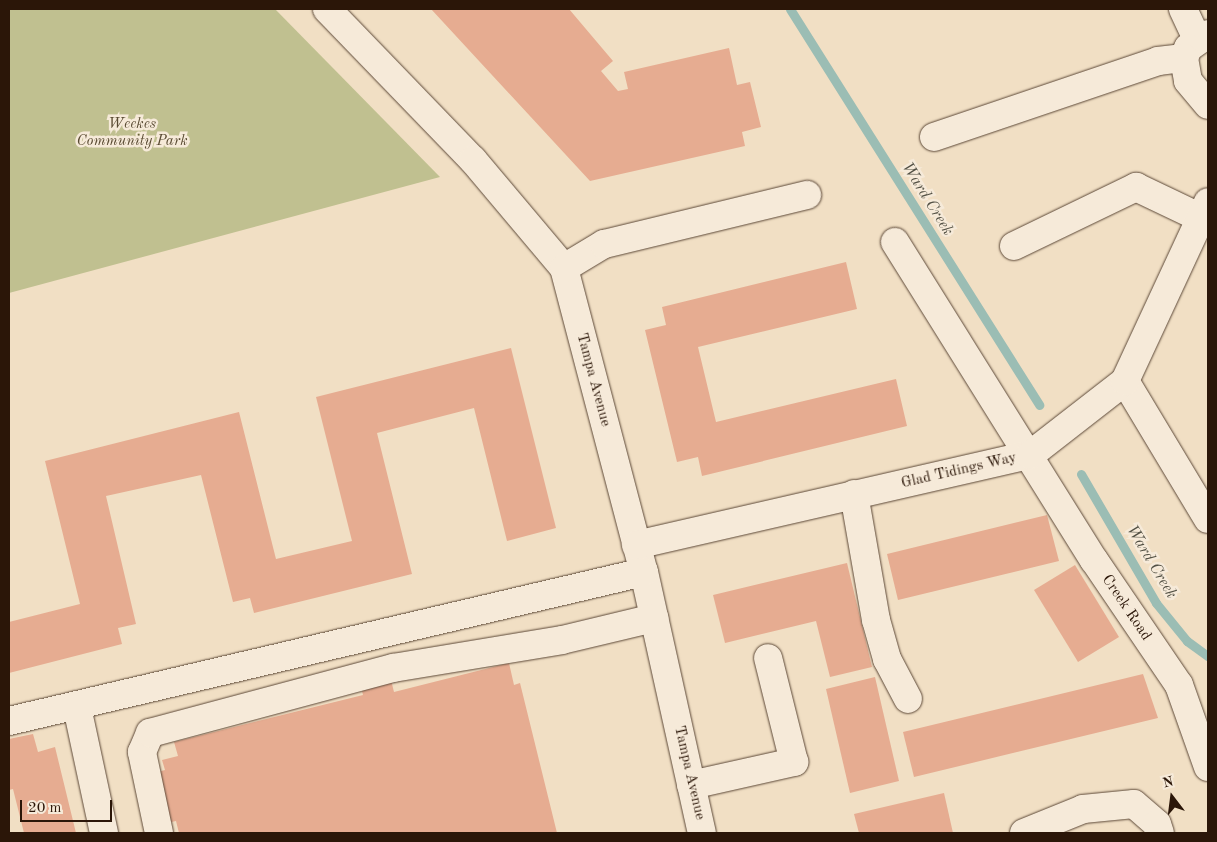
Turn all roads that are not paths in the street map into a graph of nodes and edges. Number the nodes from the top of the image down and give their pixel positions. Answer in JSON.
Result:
{"nodes":[{"id":1,"x":328,"y":9,"type":"edge"},
{"id":2,"x":1183,"y":9,"type":"edge"},
{"id":3,"x":1196,"y":44,"type":"edge"},
{"id":4,"x":1208,"y":105,"type":"edge"},
{"id":5,"x":934,"y":137,"type":"dead end"},
{"id":6,"x":807,"y":195,"type":"dead end"},
{"id":7,"x":1205,"y":210,"type":"edge"},
{"id":8,"x":895,"y":242,"type":"dead end"},
{"id":9,"x":1014,"y":246,"type":"dead end"},
{"id":10,"x":564,"y":268,"type":"junction"},
{"id":11,"x":1125,"y":381,"type":"junction"},
{"id":12,"x":1030,"y":455,"type":"junction"},
{"id":13,"x":854,"y":494,"type":"junction"},
{"id":14,"x":1208,"y":518,"type":"edge"},
{"id":15,"x":636,"y":545,"type":"junction"},
{"id":16,"x":644,"y":572,"type":"junction"},
{"id":17,"x":654,"y":618,"type":"junction"},
{"id":18,"x":768,"y":658,"type":"dead end"},
{"id":19,"x":908,"y":699,"type":"dead end"},
{"id":20,"x":77,"y":708,"type":"junction"},
{"id":21,"x":9,"y":721,"type":"edge"},
{"id":22,"x":1208,"y":767,"type":"edge"},
{"id":23,"x":691,"y":785,"type":"junction"},
{"id":24,"x":104,"y":833,"type":"edge"},
{"id":25,"x":159,"y":833,"type":"edge"},
{"id":26,"x":702,"y":833,"type":"edge"},
{"id":27,"x":1024,"y":833,"type":"edge"},
{"id":28,"x":1160,"y":833,"type":"edge"}],
"edges":[{"from":1,"to":10,"type":"street","name":"Tampa Avenue"},
{"from":2,"to":3,"type":"street"},
{"from":3,"to":4,"type":"street"},
{"from":3,"to":5,"type":"street"},
{"from":6,"to":10,"type":"street"},
{"from":7,"to":9,"type":"street"},
{"from":7,"to":11,"type":"street","name":"Glad Tidings Way"},
{"from":8,"to":12,"type":"street","name":"Creek Road"},
{"from":10,"to":15,"type":"street","name":"Tampa Avenue"},
{"from":11,"to":12,"type":"street","name":"Glad Tidings Way"},
{"from":11,"to":14,"type":"street"},
{"from":12,"to":13,"type":"street","name":"Glad Tidings Way"},
{"from":12,"to":22,"type":"street","name":"Creek Road"},
{"from":13,"to":15,"type":"street","name":"Glad Tidings Way"},
{"from":13,"to":19,"type":"street"},
{"from":15,"to":16,"type":"street","name":"Tampa Avenue"},
{"from":16,"to":17,"type":"street","name":"Tampa Avenue"},
{"from":16,"to":20,"type":"street"},
{"from":17,"to":23,"type":"street","name":"Tampa Avenue"},
{"from":17,"to":25,"type":"street"},
{"from":18,"to":23,"type":"street"},
{"from":20,"to":21,"type":"street"},
{"from":20,"to":24,"type":"street"},
{"from":23,"to":26,"type":"street","name":"Tampa Avenue"},
{"from":27,"to":28,"type":"street"}]}
